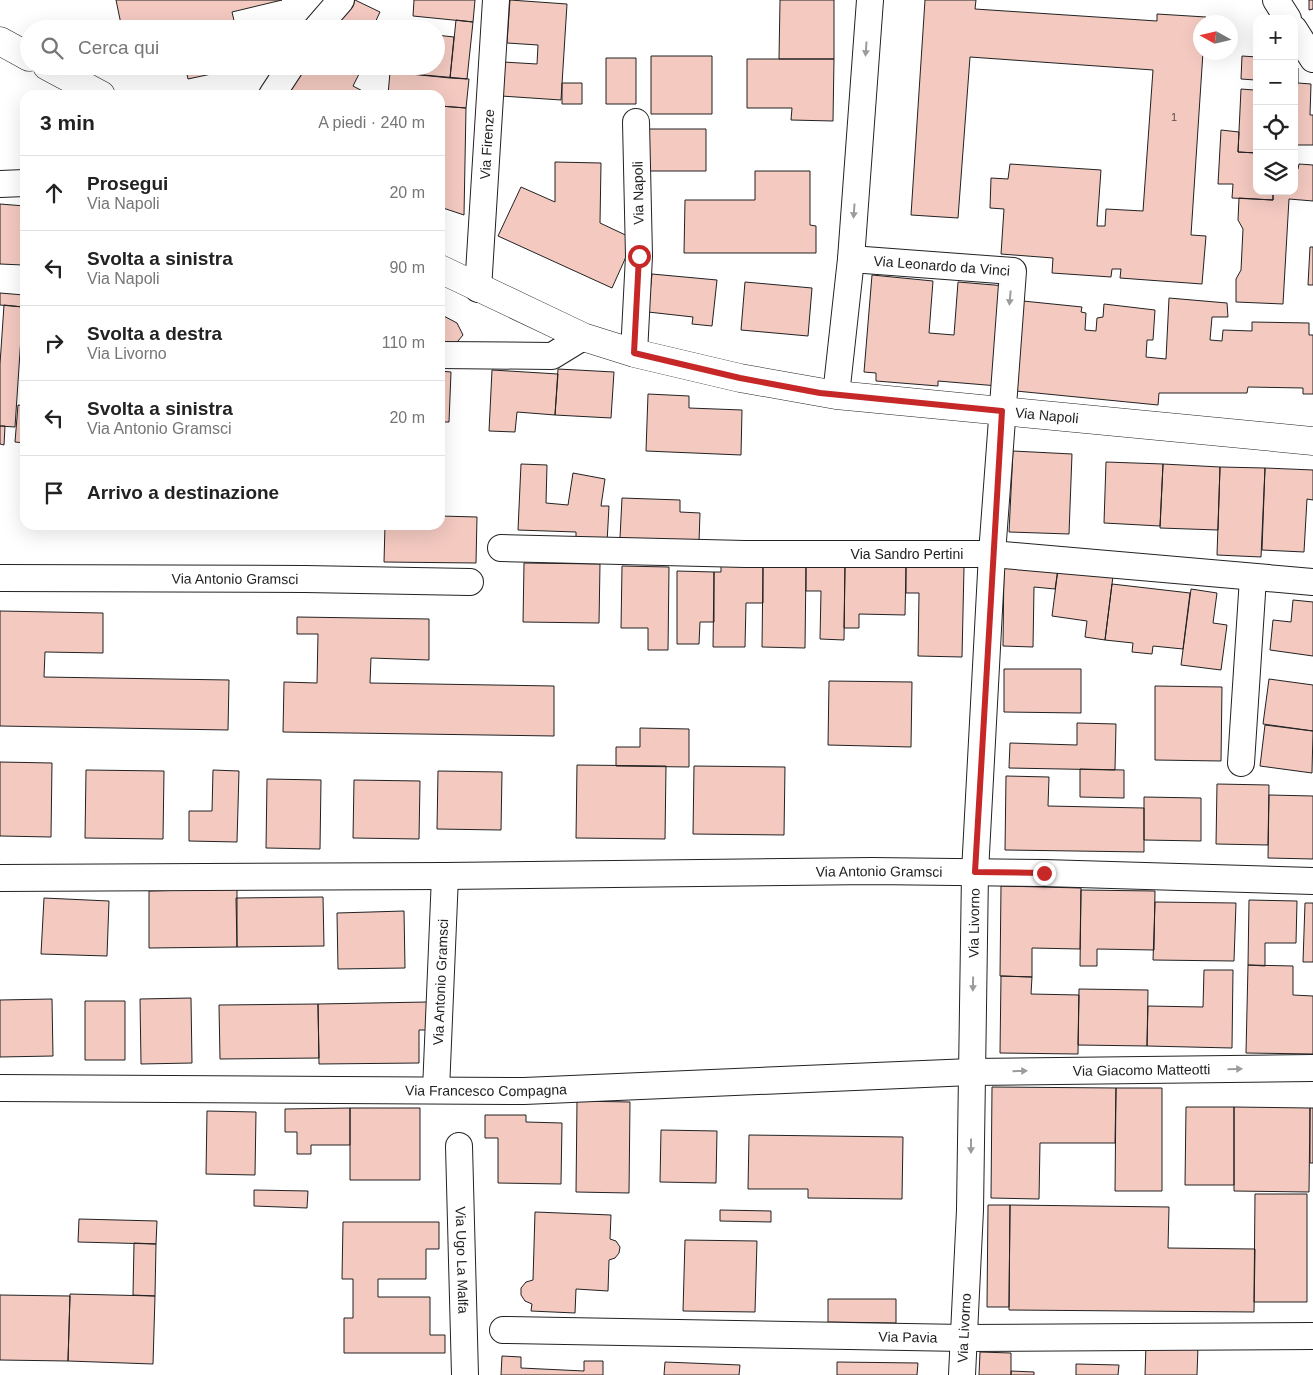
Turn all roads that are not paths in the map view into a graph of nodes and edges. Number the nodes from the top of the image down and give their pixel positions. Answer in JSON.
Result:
{"nodes":[{"id":1,"x":341,"y":0,"type":"edge"},
{"id":2,"x":496,"y":0,"type":"edge"},
{"id":3,"x":870,"y":0,"type":"edge"},
{"id":4,"x":1276,"y":0,"type":"edge"},
{"id":5,"x":1285,"y":15,"type":"edge"},
{"id":6,"x":324,"y":20,"type":"edge"},
{"id":7,"x":1298,"y":36,"type":"edge"},
{"id":8,"x":0,"y":41,"type":"edge"},
{"id":9,"x":20,"y":52,"type":"edge"},
{"id":10,"x":1313,"y":59,"type":"edge"},
{"id":11,"x":64,"y":75,"type":"edge"},
{"id":12,"x":285,"y":75,"type":"edge"},
{"id":13,"x":92,"y":90,"type":"edge"},
{"id":14,"x":275,"y":90,"type":"edge"},
{"id":15,"x":636,"y":122,"type":"dead end"},
{"id":16,"x":20,"y":183,"type":"edge"},
{"id":17,"x":0,"y":184,"type":"edge"},
{"id":18,"x":851,"y":259,"type":"junction"},
{"id":19,"x":445,"y":272,"type":"edge"},
{"id":20,"x":478,"y":289,"type":"junction"},
{"id":21,"x":583,"y":337,"type":"junction"},
{"id":22,"x":634,"y":353,"type":"junction"},
{"id":23,"x":445,"y":355,"type":"edge"},
{"id":24,"x":836,"y":395,"type":"junction"},
{"id":25,"x":1002,"y":411,"type":"junction"},
{"id":26,"x":1313,"y":441,"type":"edge"},
{"id":27,"x":501,"y":548,"type":"dead end"},
{"id":28,"x":992,"y":554,"type":"junction"},
{"id":29,"x":0,"y":578,"type":"edge"},
{"id":30,"x":1253,"y":578,"type":"junction"},
{"id":31,"x":470,"y":582,"type":"dead end"},
{"id":32,"x":1313,"y":582,"type":"edge"},
{"id":33,"x":1241,"y":763,"type":"dead end"},
{"id":34,"x":975,"y":872,"type":"junction"},
{"id":35,"x":445,"y":876,"type":"junction"},
{"id":36,"x":0,"y":878,"type":"edge"},
{"id":37,"x":1313,"y":881,"type":"edge"},
{"id":38,"x":1313,"y":1068,"type":"edge"},
{"id":39,"x":971,"y":1072,"type":"junction"},
{"id":40,"x":0,"y":1088,"type":"edge"},
{"id":41,"x":436,"y":1090,"type":"junction"},
{"id":42,"x":459,"y":1146,"type":"dead end"},
{"id":43,"x":503,"y":1330,"type":"dead end"},
{"id":44,"x":1313,"y":1336,"type":"edge"},
{"id":45,"x":964,"y":1338,"type":"junction"},
{"id":46,"x":465,"y":1375,"type":"edge"},
{"id":47,"x":962,"y":1375,"type":"edge"}],
"edges":[{"from":1,"to":6,"type":"street"},
{"from":2,"to":20,"type":"street","name":"Via Firenze"},
{"from":3,"to":18,"type":"street","one_way":true},
{"from":4,"to":5,"type":"street"},
{"from":7,"to":10,"type":"street"},
{"from":8,"to":9,"type":"main road"},
{"from":11,"to":13,"type":"main road"},
{"from":12,"to":14,"type":"street"},
{"from":15,"to":22,"type":"street","name":"Via Napoli"},
{"from":16,"to":17,"type":"street"},
{"from":18,"to":24,"type":"street"},
{"from":18,"to":25,"type":"street","name":"Via Leonardo da Vinci","one_way":true},
{"from":19,"to":20,"type":"main road","name":"Via Napoli"},
{"from":20,"to":21,"type":"main road","name":"Via Napoli"},
{"from":21,"to":22,"type":"main road","name":"Via Napoli"},
{"from":21,"to":23,"type":"street"},
{"from":22,"to":24,"type":"main road","name":"Via Napoli"},
{"from":24,"to":25,"type":"main road","name":"Via Napoli"},
{"from":25,"to":26,"type":"main road","name":"Via Napoli"},
{"from":25,"to":28,"type":"street","name":"Via Livorno"},
{"from":27,"to":28,"type":"street","name":"Via Sandro Pertini"},
{"from":28,"to":30,"type":"street","name":"Via Sandro Pertini"},
{"from":28,"to":34,"type":"street","name":"Via Livorno"},
{"from":29,"to":31,"type":"street","name":"Via Antonio Gramsci"},
{"from":30,"to":32,"type":"street","name":"Via Sandro Pertini"},
{"from":30,"to":33,"type":"street"},
{"from":34,"to":35,"type":"street","name":"Via Antonio Gramsci"},
{"from":34,"to":37,"type":"street","name":"Via Antonio Gramsci"},
{"from":34,"to":39,"type":"street","name":"Via Livorno","one_way":true},
{"from":35,"to":36,"type":"street","name":"Via Antonio Gramsci"},
{"from":35,"to":41,"type":"street","name":"Via Antonio Gramsci"},
{"from":39,"to":38,"type":"street","name":"Via Giacomo Matteotti","one_way":true},
{"from":39,"to":41,"type":"street","name":"Via Francesco Compagna"},
{"from":39,"to":45,"type":"street","name":"Via Livorno","one_way":true},
{"from":40,"to":41,"type":"street","name":"Via Francesco Compagna"},
{"from":42,"to":46,"type":"street","name":"Via Ugo La Malfa"},
{"from":43,"to":45,"type":"street","name":"Via Pavia"},
{"from":44,"to":45,"type":"street","name":"Via Pavia"},
{"from":45,"to":47,"type":"street","name":"Via Livorno"}]}
